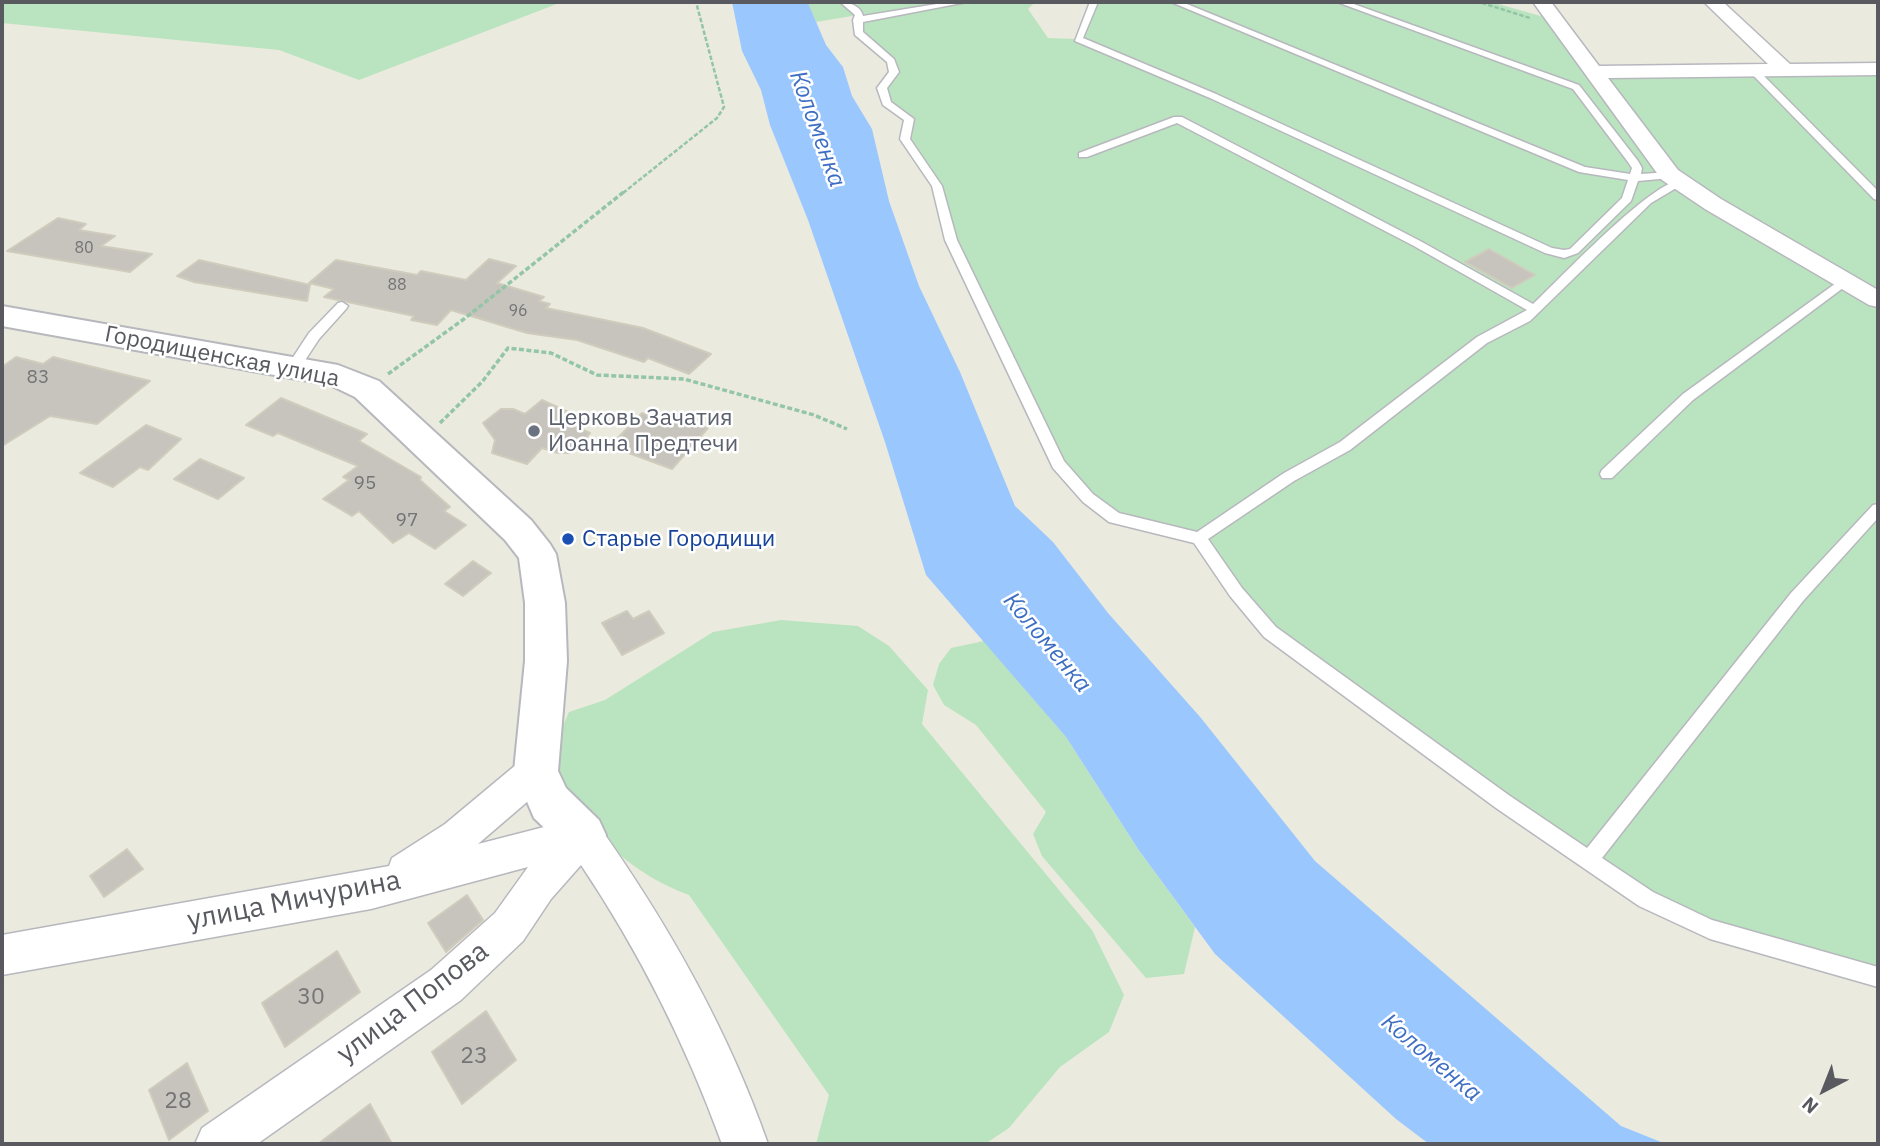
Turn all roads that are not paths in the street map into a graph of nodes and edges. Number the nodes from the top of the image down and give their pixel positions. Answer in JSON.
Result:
{"nodes":[{"id":1,"x":844,"y":2,"type":"edge"},
{"id":2,"x":963,"y":2,"type":"edge"},
{"id":3,"x":1094,"y":2,"type":"edge"},
{"id":4,"x":1175,"y":2,"type":"edge"},
{"id":5,"x":1341,"y":2,"type":"edge"},
{"id":6,"x":1542,"y":2,"type":"edge"},
{"id":7,"x":1713,"y":2,"type":"edge"},
{"id":8,"x":857,"y":20,"type":"junction"},
{"id":9,"x":1752,"y":69,"type":"junction"},
{"id":10,"x":1784,"y":69,"type":"junction"},
{"id":11,"x":1878,"y":69,"type":"edge"},
{"id":12,"x":1594,"y":72,"type":"junction"},
{"id":13,"x":1083,"y":155,"type":"dead end"},
{"id":14,"x":1633,"y":178,"type":"junction"},
{"id":15,"x":1674,"y":178,"type":"junction"},
{"id":16,"x":1878,"y":197,"type":"edge"},
{"id":17,"x":1843,"y":282,"type":"junction"},
{"id":18,"x":1878,"y":300,"type":"edge"},
{"id":19,"x":342,"y":306,"type":"dead end"},
{"id":20,"x":1535,"y":310,"type":"junction"},
{"id":21,"x":2,"y":316,"type":"edge"},
{"id":22,"x":293,"y":368,"type":"junction"},
{"id":23,"x":1607,"y":474,"type":"dead end"},
{"id":24,"x":1878,"y":509,"type":"edge"},
{"id":25,"x":1199,"y":538,"type":"junction"},
{"id":26,"x":536,"y":771,"type":"junction"},
{"id":27,"x":583,"y":835,"type":"junction"},
{"id":28,"x":1589,"y":860,"type":"junction"},
{"id":29,"x":371,"y":890,"type":"junction"},
{"id":30,"x":2,"y":955,"type":"edge"},
{"id":31,"x":1878,"y":977,"type":"edge"},
{"id":32,"x":218,"y":1144,"type":"edge"},
{"id":33,"x":745,"y":1144,"type":"edge"}],
"edges":[{"from":1,"to":8,"type":"lane"},
{"from":2,"to":8,"type":"lane"},
{"from":3,"to":14,"type":"lane"},
{"from":4,"to":14,"type":"lane"},
{"from":5,"to":14,"type":"lane"},
{"from":6,"to":12,"type":"street"},
{"from":7,"to":10,"type":"street"},
{"from":8,"to":25,"type":"lane"},
{"from":9,"to":10,"type":"street"},
{"from":9,"to":12,"type":"street"},
{"from":9,"to":16,"type":"lane"},
{"from":10,"to":11,"type":"street"},
{"from":12,"to":15,"type":"street"},
{"from":13,"to":20,"type":"lane"},
{"from":14,"to":15,"type":"lane"},
{"from":15,"to":17,"type":"street"},
{"from":15,"to":20,"type":"lane"},
{"from":17,"to":18,"type":"street"},
{"from":17,"to":23,"type":"lane"},
{"from":19,"to":22,"type":"lane"},
{"from":20,"to":25,"type":"lane"},
{"from":21,"to":22,"type":"street","name":"Городищенская улица"},
{"from":22,"to":26,"type":"street","name":"Городищенская улица"},
{"from":24,"to":28,"type":"lane"},
{"from":25,"to":28,"type":"lane"},
{"from":26,"to":27,"type":"street","name":"Городищенская улица"},
{"from":26,"to":29,"type":"street"},
{"from":27,"to":29,"type":"street","name":"улица Мичурина"},
{"from":27,"to":32,"type":"street","name":"улица Попова"},
{"from":27,"to":33,"type":"street"},
{"from":28,"to":31,"type":"lane"},
{"from":29,"to":30,"type":"street","name":"улица Мичурина"}]}
